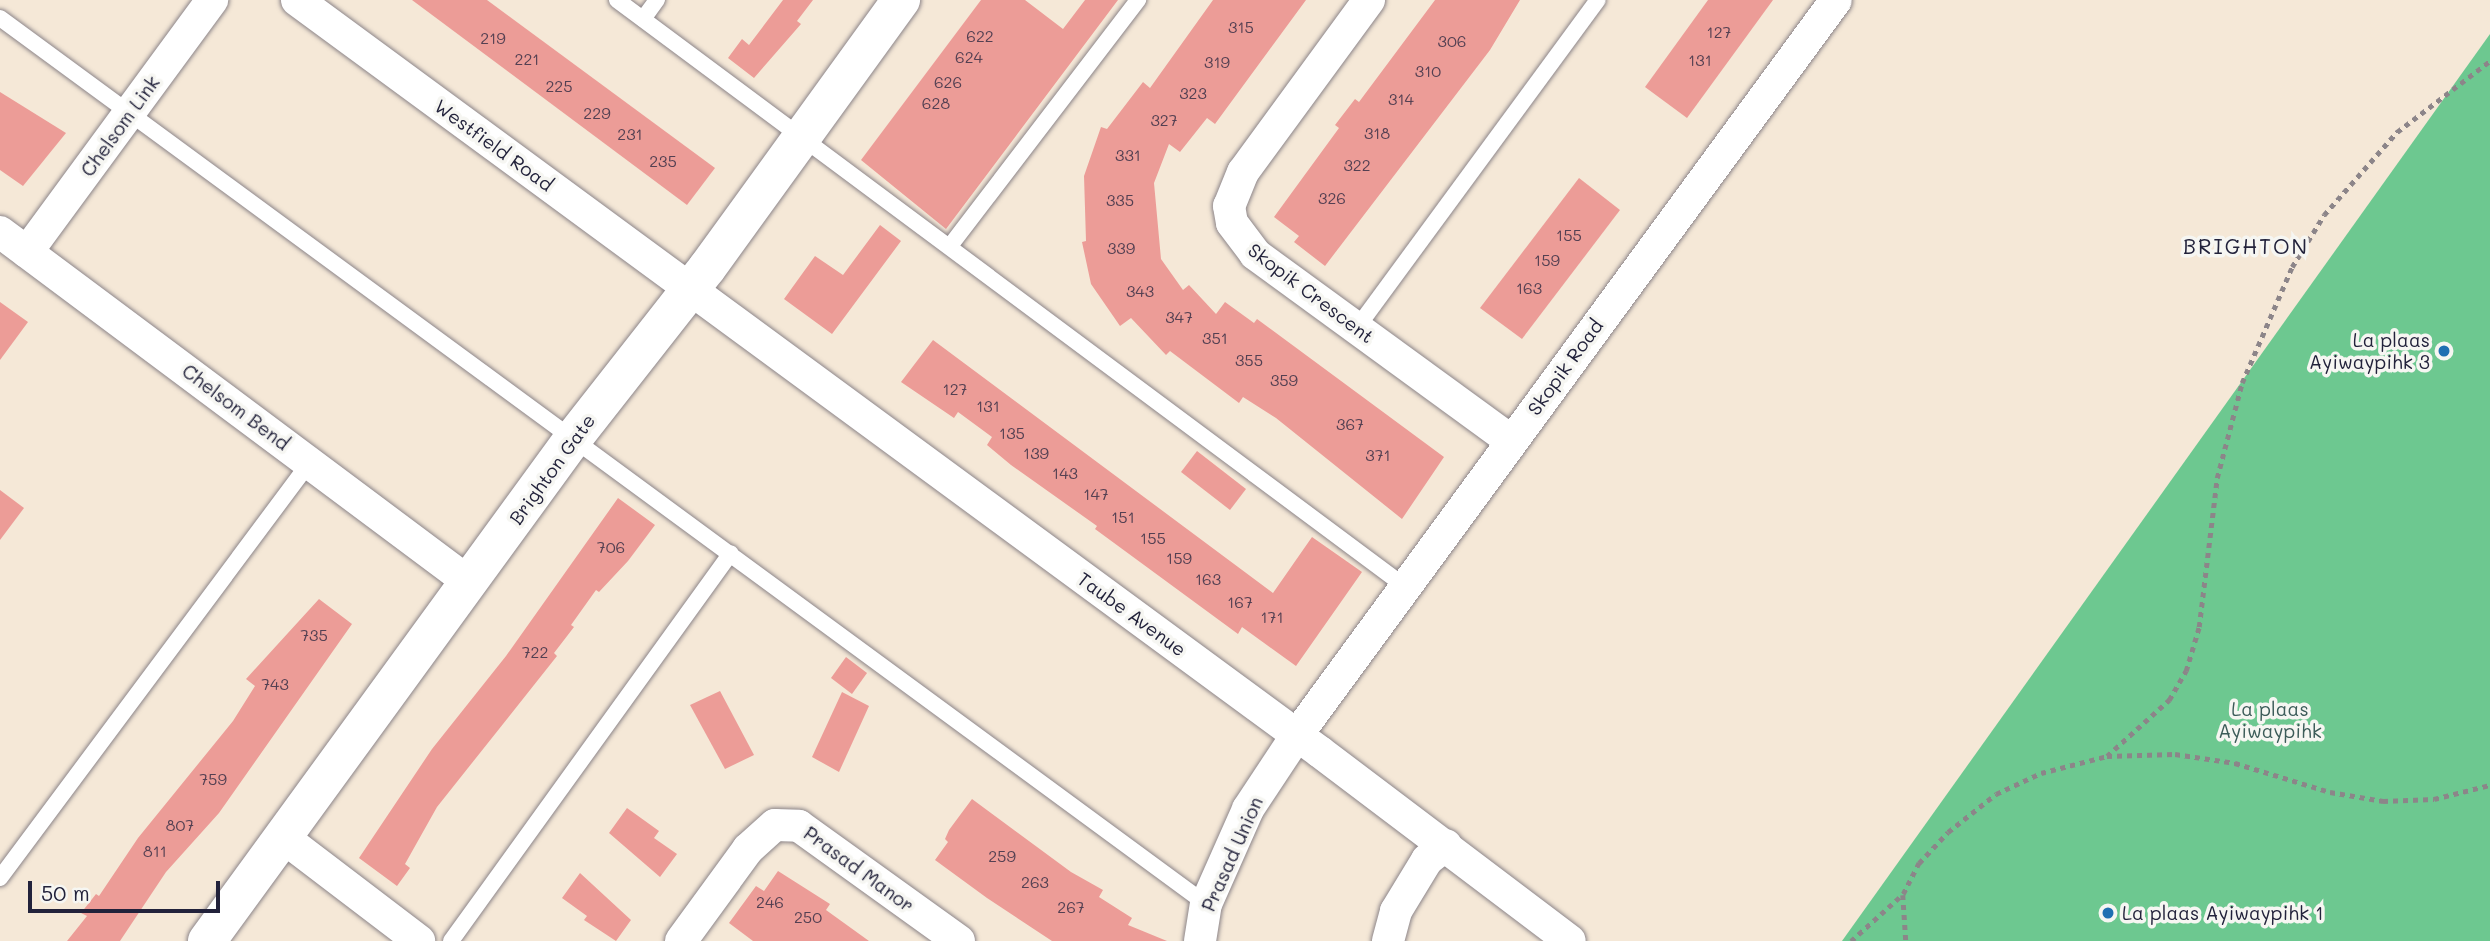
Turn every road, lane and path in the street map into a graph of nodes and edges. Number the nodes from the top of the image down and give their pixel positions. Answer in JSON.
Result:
{"nodes":[{"id":1,"x":212,"y":0,"type":"edge"},
{"id":2,"x":297,"y":0,"type":"edge"},
{"id":3,"x":617,"y":0,"type":"edge"},
{"id":4,"x":657,"y":0,"type":"edge"},
{"id":5,"x":901,"y":0,"type":"edge"},
{"id":6,"x":1138,"y":0,"type":"edge"},
{"id":7,"x":1369,"y":0,"type":"edge"},
{"id":8,"x":1598,"y":0,"type":"edge"},
{"id":9,"x":1836,"y":0,"type":"edge"},
{"id":10,"x":0,"y":18,"type":"edge"},
{"id":11,"x":643,"y":19,"type":"junction"},
{"id":12,"x":2490,"y":61,"type":"edge"},
{"id":13,"x":129,"y":113,"type":"junction"},
{"id":14,"x":802,"y":139,"type":"junction"},
{"id":15,"x":0,"y":232,"type":"edge"},
{"id":16,"x":950,"y":246,"type":"junction"},
{"id":17,"x":27,"y":252,"type":"junction"},
{"id":18,"x":690,"y":290,"type":"junction"},
{"id":19,"x":1356,"y":329,"type":"junction"},
{"id":20,"x":572,"y":440,"type":"junction"},
{"id":21,"x":1511,"y":441,"type":"junction"},
{"id":22,"x":310,"y":462,"type":"junction"},
{"id":23,"x":731,"y":553,"type":"junction"},
{"id":24,"x":470,"y":583,"type":"junction"},
{"id":25,"x":1403,"y":584,"type":"junction"},
{"id":26,"x":1297,"y":734,"type":"junction"},
{"id":27,"x":2107,"y":756,"type":"junction"},
{"id":28,"x":2490,"y":785,"type":"edge"},
{"id":29,"x":284,"y":838,"type":"junction"},
{"id":30,"x":1446,"y":845,"type":"junction"},
{"id":31,"x":0,"y":878,"type":"edge"},
{"id":32,"x":1903,"y":894,"type":"junction"},
{"id":33,"x":1206,"y":904,"type":"junction"},
{"id":34,"x":207,"y":941,"type":"edge"},
{"id":35,"x":419,"y":941,"type":"edge"},
{"id":36,"x":451,"y":941,"type":"edge"},
{"id":37,"x":681,"y":941,"type":"edge"},
{"id":38,"x":958,"y":941,"type":"edge"},
{"id":39,"x":1200,"y":941,"type":"edge"},
{"id":40,"x":1388,"y":941,"type":"edge"},
{"id":41,"x":1570,"y":941,"type":"edge"},
{"id":42,"x":1851,"y":941,"type":"edge"},
{"id":43,"x":1906,"y":941,"type":"edge"}],
"edges":[{"from":1,"to":13,"type":"street","name":"Chelsom Link"},
{"from":2,"to":18,"type":"street","name":"Westfield Road"},
{"from":3,"to":11,"type":"lane"},
{"from":4,"to":11,"type":"lane"},
{"from":5,"to":14,"type":"street","name":"Brighton Gate"},
{"from":6,"to":16,"type":"lane"},
{"from":7,"to":19,"type":"street","name":"Skopik Crescent"},
{"from":8,"to":19,"type":"lane"},
{"from":9,"to":21,"type":"street","name":"Skopik Road"},
{"from":10,"to":13,"type":"lane"},
{"from":11,"to":14,"type":"lane"},
{"from":12,"to":27,"type":"path"},
{"from":13,"to":17,"type":"street","name":"Chelsom Link"},
{"from":13,"to":20,"type":"lane"},
{"from":14,"to":16,"type":"lane"},
{"from":14,"to":18,"type":"street","name":"Brighton Gate"},
{"from":15,"to":17,"type":"street","name":"Chelsom Bend"},
{"from":16,"to":25,"type":"lane"},
{"from":17,"to":22,"type":"street","name":"Chelsom Bend"},
{"from":18,"to":20,"type":"street","name":"Brighton Gate"},
{"from":18,"to":26,"type":"street","name":"Taube Avenue"},
{"from":19,"to":21,"type":"street","name":"Skopik Crescent"},
{"from":20,"to":23,"type":"lane"},
{"from":20,"to":24,"type":"street","name":"Brighton Gate"},
{"from":21,"to":25,"type":"street","name":"Skopik Road"},
{"from":22,"to":24,"type":"street","name":"Chelsom Bend"},
{"from":22,"to":31,"type":"lane"},
{"from":23,"to":33,"type":"lane"},
{"from":23,"to":36,"type":"lane"},
{"from":24,"to":29,"type":"street","name":"Brighton Gate"},
{"from":25,"to":26,"type":"street","name":"Skopik Road"},
{"from":26,"to":30,"type":"street","name":"Taube Avenue"},
{"from":26,"to":33,"type":"street","name":"Prasad Union"},
{"from":27,"to":28,"type":"path"},
{"from":27,"to":32,"type":"path"},
{"from":29,"to":34,"type":"street","name":"Brighton Gate"},
{"from":29,"to":35,"type":"street"},
{"from":30,"to":40,"type":"street"},
{"from":30,"to":41,"type":"street","name":"Taube Avenue"},
{"from":32,"to":42,"type":"path"},
{"from":32,"to":43,"type":"path"},
{"from":33,"to":39,"type":"street","name":"Prasad Union"},
{"from":37,"to":38,"type":"street","name":"Prasad Manor"}]}
